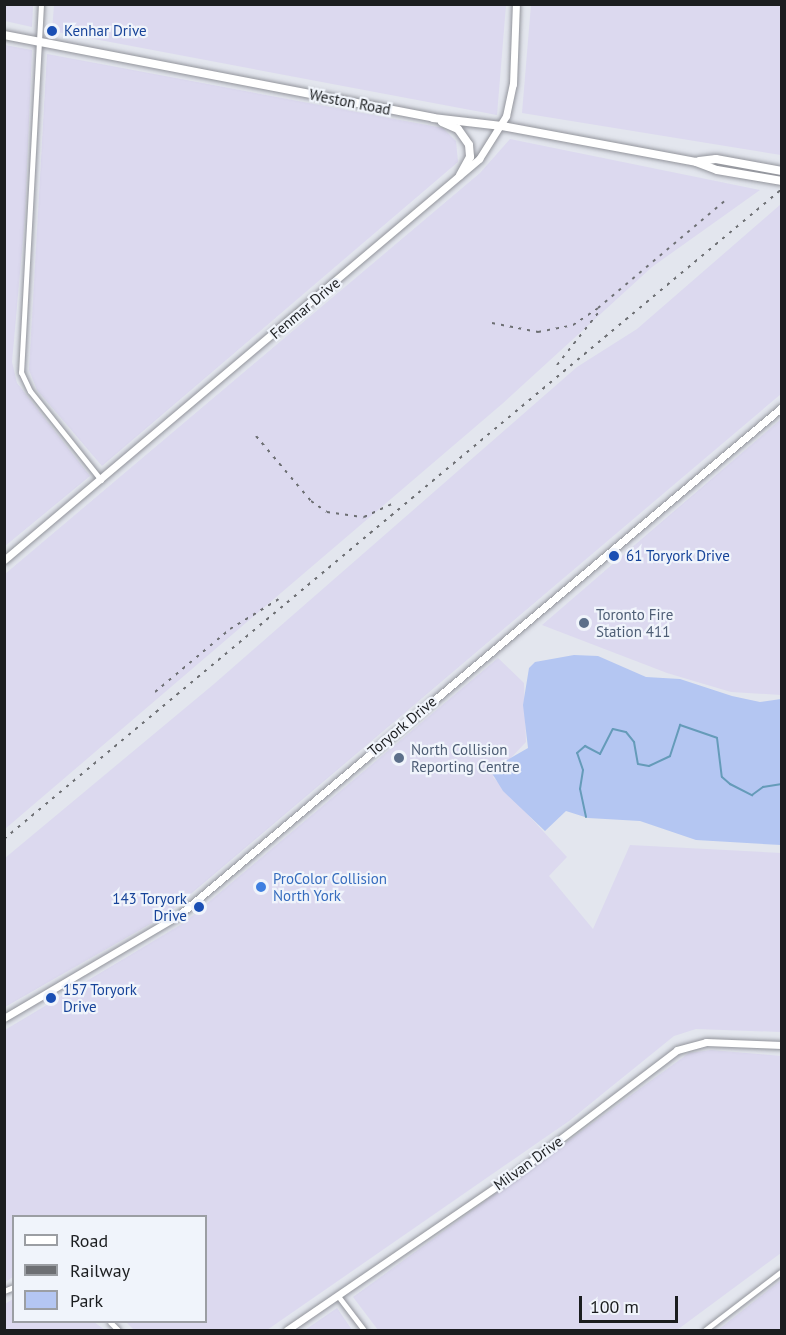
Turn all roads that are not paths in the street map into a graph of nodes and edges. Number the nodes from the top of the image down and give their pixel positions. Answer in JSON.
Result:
{"nodes":[{"id":1,"x":41,"y":4,"type":"edge"},
{"id":2,"x":516,"y":4,"type":"edge"},
{"id":3,"x":4,"y":35,"type":"edge"},
{"id":4,"x":39,"y":42,"type":"junction"},
{"id":5,"x":433,"y":118,"type":"junction"},
{"id":6,"x":502,"y":126,"type":"junction"},
{"id":7,"x":696,"y":162,"type":"junction"},
{"id":8,"x":782,"y":171,"type":"edge"},
{"id":9,"x":460,"y":175,"type":"junction"},
{"id":10,"x":782,"y":181,"type":"edge"},
{"id":11,"x":782,"y":407,"type":"edge"},
{"id":12,"x":101,"y":480,"type":"junction"},
{"id":13,"x":4,"y":560,"type":"edge"},
{"id":14,"x":4,"y":1018,"type":"edge"},
{"id":15,"x":782,"y":1045,"type":"edge"},
{"id":16,"x":782,"y":1271,"type":"edge"},
{"id":17,"x":339,"y":1296,"type":"junction"},
{"id":18,"x":287,"y":1330,"type":"edge"},
{"id":19,"x":364,"y":1330,"type":"edge"},
{"id":20,"x":705,"y":1330,"type":"edge"}],
"edges":[{"from":1,"to":4,"type":"street"},
{"from":2,"to":6,"type":"street","name":"Fenmar Drive"},
{"from":3,"to":4,"type":"main road","name":"Weston Road"},
{"from":4,"to":5,"type":"main road","name":"Weston Road"},
{"from":4,"to":12,"type":"street"},
{"from":5,"to":6,"type":"main road","name":"Weston Road"},
{"from":5,"to":9,"type":"main road"},
{"from":6,"to":7,"type":"main road","name":"Weston Road"},
{"from":6,"to":9,"type":"street","name":"Fenmar Drive"},
{"from":7,"to":8,"type":"main road","name":"Weston Road"},
{"from":7,"to":10,"type":"main road","name":"Weston Road"},
{"from":9,"to":12,"type":"street","name":"Fenmar Drive"},
{"from":11,"to":14,"type":"street","name":"Toryork Drive"},
{"from":12,"to":13,"type":"street","name":"Fenmar Drive"},
{"from":15,"to":17,"type":"street","name":"Milvan Drive"},
{"from":16,"to":20,"type":"street"},
{"from":17,"to":18,"type":"street","name":"Milvan Drive"},
{"from":17,"to":19,"type":"street"}]}
